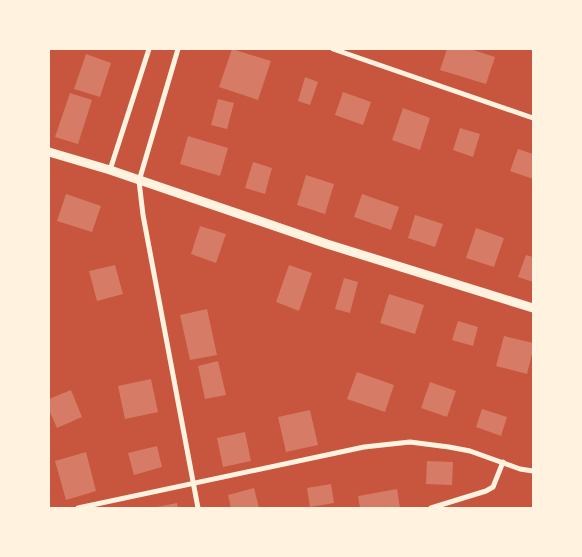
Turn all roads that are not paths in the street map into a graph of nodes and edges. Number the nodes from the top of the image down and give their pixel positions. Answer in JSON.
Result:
{"nodes":[{"id":1,"x":149,"y":49,"type":"edge"},
{"id":2,"x":178,"y":49,"type":"edge"},
{"id":3,"x":332,"y":49,"type":"edge"},
{"id":4,"x":533,"y":118,"type":"edge"},
{"id":5,"x":49,"y":152,"type":"edge"},
{"id":6,"x":110,"y":170,"type":"junction"},
{"id":7,"x":139,"y":181,"type":"junction"},
{"id":8,"x":533,"y":308,"type":"edge"},
{"id":9,"x":503,"y":462,"type":"junction"},
{"id":10,"x":533,"y":471,"type":"edge"},
{"id":11,"x":192,"y":483,"type":"junction"},
{"id":12,"x":78,"y":508,"type":"edge"},
{"id":13,"x":198,"y":508,"type":"edge"},
{"id":14,"x":431,"y":508,"type":"edge"}],
"edges":[{"from":1,"to":6,"type":"street"},
{"from":2,"to":7,"type":"street"},
{"from":3,"to":4,"type":"street"},
{"from":5,"to":6,"type":"street"},
{"from":6,"to":7,"type":"street"},
{"from":7,"to":8,"type":"street"},
{"from":7,"to":11,"type":"street"},
{"from":9,"to":10,"type":"street"},
{"from":9,"to":11,"type":"street"},
{"from":9,"to":14,"type":"street"},
{"from":11,"to":12,"type":"street"},
{"from":11,"to":13,"type":"street"}]}
